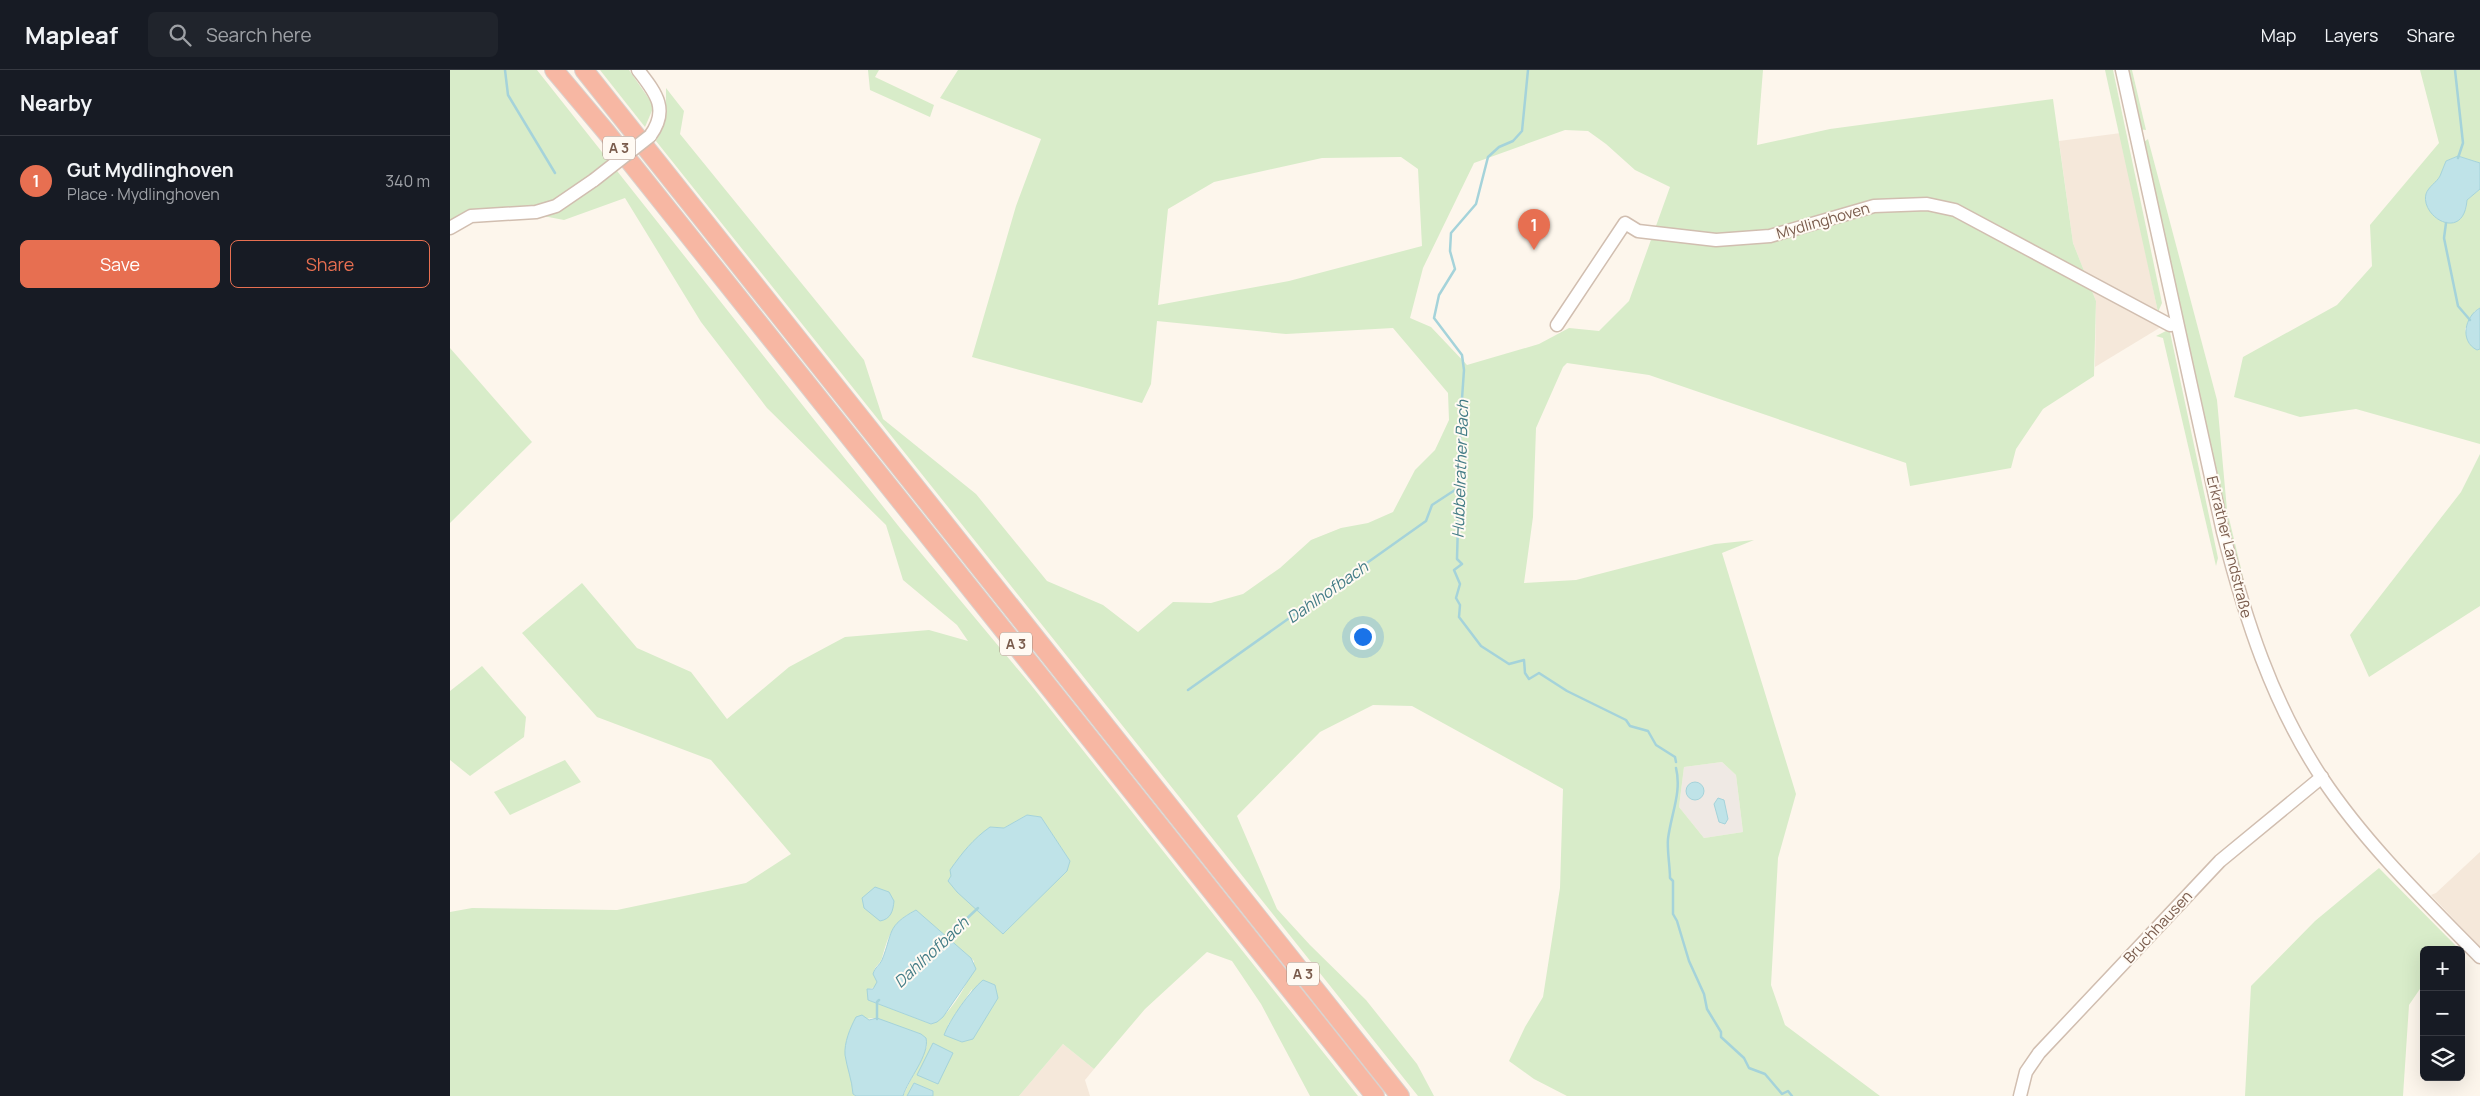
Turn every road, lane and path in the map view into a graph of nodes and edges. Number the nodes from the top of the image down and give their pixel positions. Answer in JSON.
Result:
{"nodes":[{"id":1,"x":554,"y":70,"type":"edge"},
{"id":2,"x":584,"y":70,"type":"edge"},
{"id":3,"x":638,"y":70,"type":"edge"},
{"id":4,"x":2122,"y":70,"type":"edge"},
{"id":5,"x":450,"y":228,"type":"edge"},
{"id":6,"x":2176,"y":324,"type":"junction"},
{"id":7,"x":1558,"y":325,"type":"dead end"},
{"id":8,"x":2322,"y":778,"type":"junction"},
{"id":9,"x":2480,"y":957,"type":"edge"},
{"id":10,"x":1375,"y":1096,"type":"edge"},
{"id":11,"x":1400,"y":1096,"type":"edge"},
{"id":12,"x":2020,"y":1096,"type":"edge"}],
"edges":[{"from":1,"to":10,"type":"highway","number":"A 3"},
{"from":2,"to":11,"type":"highway","number":"A 3"},
{"from":3,"to":5,"type":"street","bridge":true},
{"from":4,"to":6,"type":"street","name":"Erkrather Landstraße"},
{"from":6,"to":7,"type":"street","name":"Mydlinghoven"},
{"from":6,"to":8,"type":"street","name":"Erkrather Landstraße"},
{"from":8,"to":9,"type":"street","name":"Erkrather Landstraße"},
{"from":8,"to":12,"type":"street","name":"Bruchhausen"}]}
